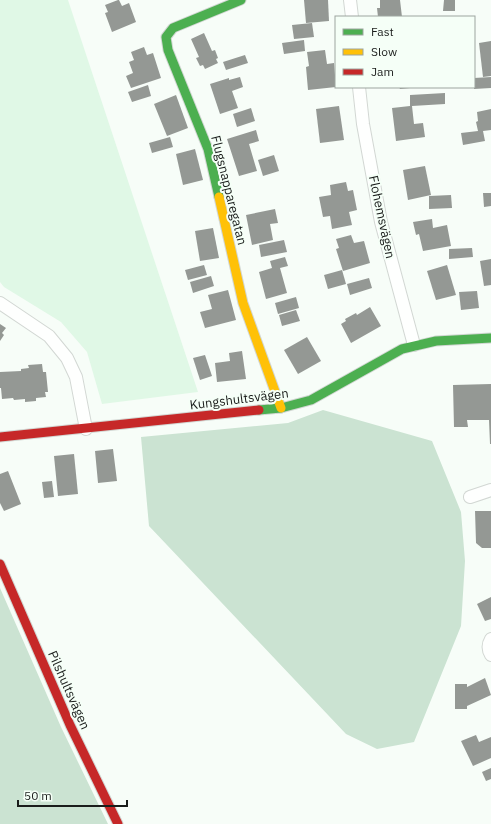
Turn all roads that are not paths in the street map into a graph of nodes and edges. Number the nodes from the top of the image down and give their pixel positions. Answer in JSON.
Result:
{"nodes":[{"id":1,"x":241,"y":0,"type":"edge"},
{"id":2,"x":350,"y":0,"type":"edge"},
{"id":3,"x":352,"y":16,"type":"edge"},
{"id":4,"x":359,"y":88,"type":"edge"},
{"id":5,"x":0,"y":303,"type":"edge"},
{"id":6,"x":491,"y":338,"type":"edge"},
{"id":7,"x":414,"y":345,"type":"junction"},
{"id":8,"x":281,"y":408,"type":"junction"},
{"id":9,"x":86,"y":429,"type":"junction"},
{"id":10,"x":0,"y":437,"type":"edge"},
{"id":11,"x":491,"y":490,"type":"edge"},
{"id":12,"x":470,"y":497,"type":"dead end"},
{"id":13,"x":0,"y":564,"type":"edge"},
{"id":14,"x":491,"y":639,"type":"edge"},
{"id":15,"x":491,"y":655,"type":"edge"},
{"id":16,"x":118,"y":824,"type":"edge"}],
"edges":[{"from":1,"to":8,"type":"street","name":"Flugsnapparegatan"},
{"from":2,"to":3,"type":"street"},
{"from":4,"to":7,"type":"street","name":"Flohemsvägen"},
{"from":5,"to":9,"type":"street"},
{"from":6,"to":7,"type":"street","name":"Kungshultsvägen"},
{"from":7,"to":8,"type":"street","name":"Kungshultsvägen"},
{"from":8,"to":9,"type":"street","name":"Kungshultsvägen"},
{"from":9,"to":10,"type":"street","name":"Kungshultsvägen"},
{"from":11,"to":12,"type":"street"},
{"from":13,"to":16,"type":"street","name":"Pilshultsvägen"},
{"from":14,"to":15,"type":"street"}]}
